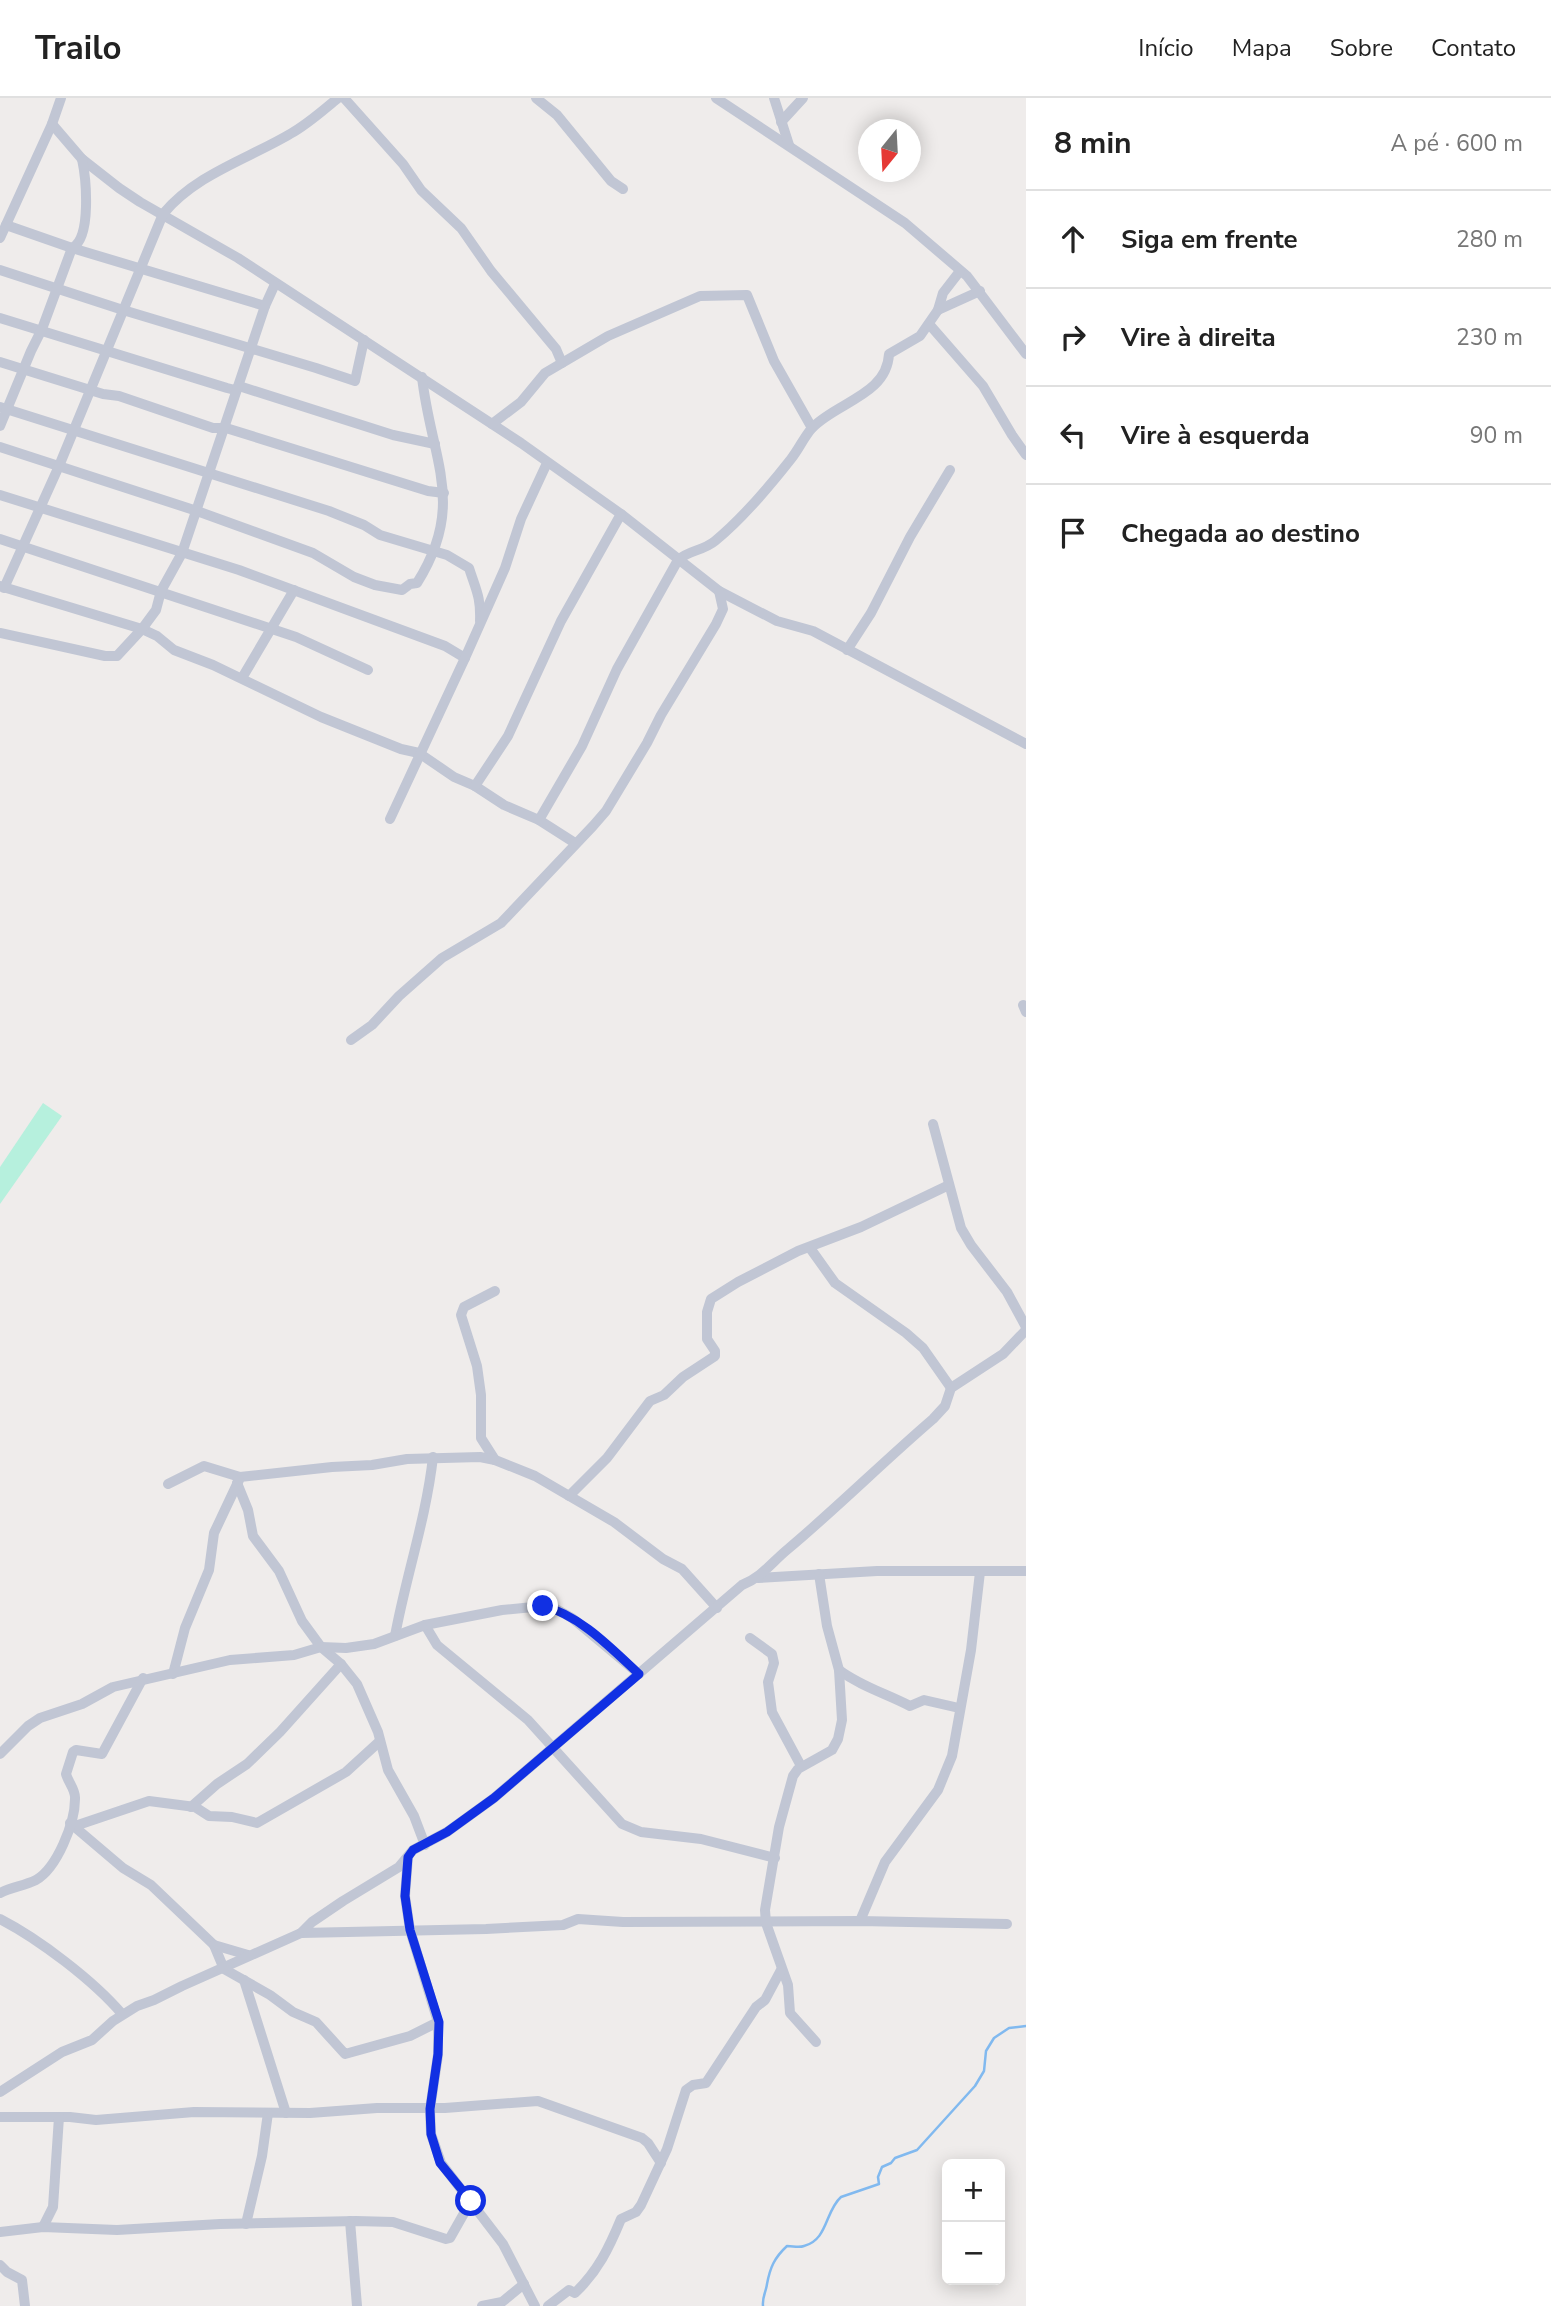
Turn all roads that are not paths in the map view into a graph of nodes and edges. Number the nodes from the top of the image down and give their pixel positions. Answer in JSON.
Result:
{"nodes":[{"id":1,"x":61,"y":98,"type":"edge"},
{"id":2,"x":338,"y":98,"type":"edge"},
{"id":3,"x":344,"y":98,"type":"edge"},
{"id":4,"x":536,"y":98,"type":"edge"},
{"id":5,"x":716,"y":98,"type":"edge"},
{"id":6,"x":774,"y":98,"type":"edge"},
{"id":7,"x":803,"y":98,"type":"edge"},
{"id":8,"x":781,"y":122,"type":"junction"},
{"id":9,"x":52,"y":124,"type":"junction"},
{"id":10,"x":789,"y":145,"type":"junction"},
{"id":11,"x":82,"y":159,"type":"junction"},
{"id":12,"x":623,"y":189,"type":"dead end"},
{"id":13,"x":163,"y":214,"type":"junction"},
{"id":14,"x":6,"y":225,"type":"junction"},
{"id":15,"x":0,"y":238,"type":"edge"},
{"id":16,"x":72,"y":248,"type":"junction"},
{"id":17,"x":139,"y":269,"type":"junction"},
{"id":18,"x":0,"y":270,"type":"edge"},
{"id":19,"x":960,"y":271,"type":"junction"},
{"id":20,"x":275,"y":284,"type":"junction"},
{"id":21,"x":57,"y":289,"type":"junction"},
{"id":22,"x":981,"y":291,"type":"junction"},
{"id":23,"x":265,"y":306,"type":"junction"},
{"id":24,"x":123,"y":310,"type":"junction"},
{"id":25,"x":938,"y":310,"type":"junction"},
{"id":26,"x":0,"y":317,"type":"edge"},
{"id":27,"x":929,"y":324,"type":"junction"},
{"id":28,"x":42,"y":330,"type":"junction"},
{"id":29,"x":364,"y":340,"type":"junction"},
{"id":30,"x":251,"y":348,"type":"junction"},
{"id":31,"x":105,"y":350,"type":"junction"},
{"id":32,"x":1026,"y":354,"type":"edge"},
{"id":33,"x":0,"y":362,"type":"edge"},
{"id":34,"x":562,"y":363,"type":"junction"},
{"id":35,"x":23,"y":370,"type":"junction"},
{"id":36,"x":422,"y":377,"type":"junction"},
{"id":37,"x":239,"y":386,"type":"junction"},
{"id":38,"x":91,"y":391,"type":"junction"},
{"id":39,"x":4,"y":408,"type":"edge"},
{"id":40,"x":492,"y":424,"type":"junction"},
{"id":41,"x":0,"y":426,"type":"edge"},
{"id":42,"x":226,"y":428,"type":"junction"},
{"id":43,"x":812,"y":428,"type":"junction"},
{"id":44,"x":74,"y":430,"type":"junction"},
{"id":45,"x":435,"y":444,"type":"junction"},
{"id":46,"x":0,"y":447,"type":"edge"},
{"id":47,"x":1026,"y":455,"type":"edge"},
{"id":48,"x":547,"y":463,"type":"junction"},
{"id":49,"x":59,"y":466,"type":"junction"},
{"id":50,"x":950,"y":470,"type":"dead end"},
{"id":51,"x":210,"y":473,"type":"junction"},
{"id":52,"x":444,"y":493,"type":"junction"},
{"id":53,"x":0,"y":495,"type":"edge"},
{"id":54,"x":39,"y":507,"type":"junction"},
{"id":55,"x":197,"y":511,"type":"junction"},
{"id":56,"x":621,"y":514,"type":"junction"},
{"id":57,"x":0,"y":539,"type":"edge"},
{"id":58,"x":21,"y":547,"type":"junction"},
{"id":59,"x":435,"y":552,"type":"junction"},
{"id":60,"x":182,"y":553,"type":"junction"},
{"id":61,"x":678,"y":560,"type":"junction"},
{"id":62,"x":2,"y":587,"type":"edge"},
{"id":63,"x":294,"y":590,"type":"junction"},
{"id":64,"x":162,"y":591,"type":"junction"},
{"id":65,"x":719,"y":592,"type":"junction"},
{"id":66,"x":480,"y":621,"type":"junction"},
{"id":67,"x":142,"y":629,"type":"junction"},
{"id":68,"x":272,"y":629,"type":"junction"},
{"id":69,"x":0,"y":633,"type":"edge"},
{"id":70,"x":847,"y":650,"type":"junction"},
{"id":71,"x":465,"y":658,"type":"junction"},
{"id":72,"x":368,"y":670,"type":"dead end"},
{"id":73,"x":242,"y":678,"type":"junction"},
{"id":74,"x":1026,"y":744,"type":"edge"},
{"id":75,"x":419,"y":752,"type":"junction"},
{"id":76,"x":475,"y":786,"type":"junction"},
{"id":77,"x":390,"y":819,"type":"dead end"},
{"id":78,"x":539,"y":820,"type":"junction"},
{"id":79,"x":575,"y":843,"type":"junction"},
{"id":80,"x":351,"y":1040,"type":"dead end"},
{"id":81,"x":933,"y":1124,"type":"dead end"},
{"id":82,"x":949,"y":1185,"type":"junction"},
{"id":83,"x":810,"y":1248,"type":"junction"},
{"id":84,"x":495,"y":1291,"type":"dead end"},
{"id":85,"x":1026,"y":1329,"type":"edge"},
{"id":86,"x":951,"y":1388,"type":"junction"},
{"id":87,"x":433,"y":1457,"type":"junction"},
{"id":88,"x":495,"y":1460,"type":"junction"},
{"id":89,"x":239,"y":1480,"type":"junction"},
{"id":90,"x":168,"y":1484,"type":"dead end"},
{"id":91,"x":569,"y":1496,"type":"junction"},
{"id":92,"x":1026,"y":1571,"type":"edge"},
{"id":93,"x":980,"y":1572,"type":"junction"},
{"id":94,"x":818,"y":1574,"type":"junction"},
{"id":95,"x":758,"y":1578,"type":"junction"},
{"id":96,"x":717,"y":1608,"type":"junction"},
{"id":97,"x":425,"y":1625,"type":"junction"},
{"id":98,"x":395,"y":1636,"type":"junction"},
{"id":99,"x":750,"y":1638,"type":"dead end"},
{"id":100,"x":321,"y":1647,"type":"junction"},
{"id":101,"x":341,"y":1664,"type":"junction"},
{"id":102,"x":839,"y":1670,"type":"junction"},
{"id":103,"x":173,"y":1674,"type":"junction"},
{"id":104,"x":639,"y":1674,"type":"junction"},
{"id":105,"x":143,"y":1678,"type":"junction"},
{"id":106,"x":960,"y":1709,"type":"junction"},
{"id":107,"x":380,"y":1741,"type":"junction"},
{"id":108,"x":554,"y":1748,"type":"junction"},
{"id":109,"x":0,"y":1754,"type":"edge"},
{"id":110,"x":801,"y":1766,"type":"junction"},
{"id":111,"x":191,"y":1807,"type":"junction"},
{"id":112,"x":73,"y":1824,"type":"junction"},
{"id":113,"x":425,"y":1845,"type":"junction"},
{"id":114,"x":408,"y":1857,"type":"junction"},
{"id":115,"x":775,"y":1858,"type":"junction"},
{"id":116,"x":0,"y":1893,"type":"edge"},
{"id":117,"x":0,"y":1919,"type":"edge"},
{"id":118,"x":860,"y":1921,"type":"junction"},
{"id":119,"x":765,"y":1923,"type":"junction"},
{"id":120,"x":1007,"y":1924,"type":"dead end"},
{"id":121,"x":410,"y":1930,"type":"junction"},
{"id":122,"x":301,"y":1933,"type":"junction"},
{"id":123,"x":214,"y":1945,"type":"junction"},
{"id":124,"x":248,"y":1955,"type":"junction"},
{"id":125,"x":224,"y":1969,"type":"junction"},
{"id":126,"x":781,"y":1970,"type":"junction"},
{"id":127,"x":244,"y":1980,"type":"junction"},
{"id":128,"x":122,"y":2014,"type":"junction"},
{"id":129,"x":439,"y":2022,"type":"junction"},
{"id":130,"x":817,"y":2042,"type":"dead end"},
{"id":131,"x":0,"y":2092,"type":"edge"},
{"id":132,"x":430,"y":2109,"type":"junction"},
{"id":133,"x":268,"y":2113,"type":"junction"},
{"id":134,"x":286,"y":2113,"type":"junction"},
{"id":135,"x":0,"y":2117,"type":"edge"},
{"id":136,"x":59,"y":2117,"type":"junction"},
{"id":137,"x":661,"y":2163,"type":"junction"},
{"id":138,"x":471,"y":2201,"type":"junction"},
{"id":139,"x":350,"y":2221,"type":"junction"},
{"id":140,"x":246,"y":2224,"type":"junction"},
{"id":141,"x":43,"y":2227,"type":"junction"},
{"id":142,"x":0,"y":2232,"type":"edge"},
{"id":143,"x":0,"y":2264,"type":"edge"},
{"id":144,"x":524,"y":2284,"type":"junction"},
{"id":145,"x":25,"y":2306,"type":"edge"},
{"id":146,"x":356,"y":2306,"type":"edge"},
{"id":147,"x":482,"y":2306,"type":"edge"},
{"id":148,"x":535,"y":2306,"type":"edge"},
{"id":149,"x":548,"y":2306,"type":"edge"}],
"edges":[{"from":1,"to":9,"type":"street"},
{"from":2,"to":13,"type":"street"},
{"from":3,"to":34,"type":"street"},
{"from":4,"to":12,"type":"street"},
{"from":5,"to":10,"type":"street"},
{"from":6,"to":8,"type":"street"},
{"from":7,"to":8,"type":"street"},
{"from":8,"to":10,"type":"street"},
{"from":9,"to":11,"type":"street"},
{"from":9,"to":14,"type":"street"},
{"from":10,"to":19,"type":"street"},
{"from":11,"to":13,"type":"street"},
{"from":11,"to":16,"type":"street"},
{"from":13,"to":17,"type":"street"},
{"from":13,"to":20,"type":"street"},
{"from":14,"to":15,"type":"street"},
{"from":14,"to":16,"type":"street"},
{"from":16,"to":17,"type":"street"},
{"from":16,"to":21,"type":"street"},
{"from":17,"to":23,"type":"street"},
{"from":17,"to":24,"type":"street"},
{"from":18,"to":21,"type":"street"},
{"from":19,"to":22,"type":"street"},
{"from":19,"to":25,"type":"street"},
{"from":20,"to":23,"type":"street"},
{"from":20,"to":29,"type":"street"},
{"from":21,"to":24,"type":"street"},
{"from":21,"to":28,"type":"street"},
{"from":22,"to":25,"type":"street"},
{"from":22,"to":32,"type":"street"},
{"from":23,"to":30,"type":"street"},
{"from":24,"to":30,"type":"street"},
{"from":24,"to":31,"type":"street"},
{"from":25,"to":27,"type":"street"},
{"from":26,"to":28,"type":"street"},
{"from":27,"to":43,"type":"street"},
{"from":27,"to":47,"type":"street"},
{"from":28,"to":31,"type":"street"},
{"from":28,"to":35,"type":"street"},
{"from":29,"to":30,"type":"street"},
{"from":29,"to":36,"type":"street"},
{"from":30,"to":37,"type":"street"},
{"from":31,"to":37,"type":"street"},
{"from":31,"to":38,"type":"street"},
{"from":33,"to":35,"type":"street"},
{"from":34,"to":40,"type":"street"},
{"from":34,"to":43,"type":"street"},
{"from":35,"to":38,"type":"street"},
{"from":35,"to":39,"type":"street"},
{"from":36,"to":40,"type":"street"},
{"from":36,"to":45,"type":"street"},
{"from":37,"to":42,"type":"street"},
{"from":37,"to":45,"type":"street"},
{"from":38,"to":42,"type":"street"},
{"from":38,"to":44,"type":"street"},
{"from":39,"to":41,"type":"street"},
{"from":39,"to":44,"type":"street"},
{"from":40,"to":48,"type":"street"},
{"from":42,"to":51,"type":"street"},
{"from":42,"to":52,"type":"street"},
{"from":43,"to":61,"type":"street"},
{"from":44,"to":49,"type":"street"},
{"from":44,"to":51,"type":"street"},
{"from":45,"to":52,"type":"street"},
{"from":46,"to":49,"type":"street"},
{"from":48,"to":56,"type":"street"},
{"from":48,"to":66,"type":"street"},
{"from":49,"to":54,"type":"street"},
{"from":49,"to":55,"type":"street"},
{"from":50,"to":70,"type":"street"},
{"from":51,"to":55,"type":"street"},
{"from":51,"to":59,"type":"street"},
{"from":52,"to":59,"type":"street"},
{"from":53,"to":54,"type":"street"},
{"from":54,"to":58,"type":"street"},
{"from":54,"to":60,"type":"street"},
{"from":55,"to":59,"type":"street"},
{"from":55,"to":60,"type":"street"},
{"from":56,"to":61,"type":"street"},
{"from":56,"to":76,"type":"street"},
{"from":57,"to":58,"type":"street"},
{"from":58,"to":62,"type":"street"},
{"from":58,"to":64,"type":"street"},
{"from":59,"to":66,"type":"street"},
{"from":60,"to":63,"type":"street"},
{"from":60,"to":64,"type":"street"},
{"from":61,"to":65,"type":"street"},
{"from":61,"to":78,"type":"street"},
{"from":62,"to":67,"type":"street"},
{"from":63,"to":68,"type":"street"},
{"from":63,"to":71,"type":"street"},
{"from":64,"to":67,"type":"street"},
{"from":64,"to":68,"type":"street"},
{"from":65,"to":70,"type":"street"},
{"from":65,"to":79,"type":"street"},
{"from":66,"to":71,"type":"street"},
{"from":67,"to":69,"type":"street"},
{"from":67,"to":73,"type":"street"},
{"from":68,"to":72,"type":"street"},
{"from":68,"to":73,"type":"street"},
{"from":70,"to":74,"type":"street"},
{"from":71,"to":75,"type":"street"},
{"from":73,"to":75,"type":"street"},
{"from":75,"to":76,"type":"street"},
{"from":75,"to":77,"type":"street"},
{"from":76,"to":78,"type":"street"},
{"from":78,"to":79,"type":"street"},
{"from":79,"to":80,"type":"street"},
{"from":81,"to":82,"type":"street"},
{"from":82,"to":83,"type":"street"},
{"from":82,"to":85,"type":"street"},
{"from":83,"to":86,"type":"street"},
{"from":83,"to":91,"type":"street"},
{"from":84,"to":88,"type":"street"},
{"from":85,"to":86,"type":"street"},
{"from":86,"to":95,"type":"street"},
{"from":87,"to":88,"type":"street"},
{"from":87,"to":89,"type":"street"},
{"from":87,"to":98,"type":"street"},
{"from":88,"to":91,"type":"street"},
{"from":89,"to":90,"type":"street"},
{"from":89,"to":100,"type":"street"},
{"from":89,"to":103,"type":"street"},
{"from":91,"to":96,"type":"street"},
{"from":92,"to":93,"type":"street"},
{"from":93,"to":94,"type":"street"},
{"from":93,"to":106,"type":"street"},
{"from":94,"to":95,"type":"street"},
{"from":94,"to":102,"type":"street"},
{"from":95,"to":96,"type":"street"},
{"from":96,"to":104,"type":"street"},
{"from":97,"to":98,"type":"street"},
{"from":97,"to":104,"type":"street"},
{"from":97,"to":108,"type":"street"},
{"from":98,"to":100,"type":"street"},
{"from":99,"to":110,"type":"street"},
{"from":100,"to":101,"type":"street"},
{"from":100,"to":103,"type":"street"},
{"from":101,"to":107,"type":"street"},
{"from":101,"to":111,"type":"street"},
{"from":102,"to":106,"type":"street"},
{"from":102,"to":110,"type":"street"},
{"from":103,"to":105,"type":"street"},
{"from":104,"to":108,"type":"street"},
{"from":105,"to":109,"type":"street"},
{"from":105,"to":112,"type":"street"},
{"from":106,"to":118,"type":"street"},
{"from":107,"to":111,"type":"street"},
{"from":107,"to":113,"type":"street"},
{"from":108,"to":113,"type":"street"},
{"from":108,"to":115,"type":"street"},
{"from":110,"to":115,"type":"street"},
{"from":111,"to":112,"type":"street"},
{"from":112,"to":116,"type":"street"},
{"from":112,"to":123,"type":"street"},
{"from":113,"to":114,"type":"street"},
{"from":114,"to":121,"type":"street"},
{"from":114,"to":122,"type":"street"},
{"from":115,"to":119,"type":"street"},
{"from":117,"to":128,"type":"street"},
{"from":118,"to":119,"type":"street"},
{"from":118,"to":120,"type":"street"},
{"from":119,"to":121,"type":"street"},
{"from":119,"to":126,"type":"street"},
{"from":121,"to":122,"type":"street"},
{"from":121,"to":129,"type":"street"},
{"from":122,"to":124,"type":"street"},
{"from":123,"to":124,"type":"street"},
{"from":123,"to":125,"type":"street"},
{"from":124,"to":125,"type":"street"},
{"from":125,"to":127,"type":"street"},
{"from":125,"to":128,"type":"street"},
{"from":126,"to":130,"type":"street"},
{"from":126,"to":137,"type":"street"},
{"from":127,"to":129,"type":"street"},
{"from":127,"to":134,"type":"street"},
{"from":128,"to":131,"type":"street"},
{"from":129,"to":132,"type":"street"},
{"from":132,"to":134,"type":"street"},
{"from":132,"to":137,"type":"street"},
{"from":132,"to":138,"type":"street"},
{"from":133,"to":134,"type":"street"},
{"from":133,"to":136,"type":"street"},
{"from":133,"to":140,"type":"street"},
{"from":135,"to":136,"type":"street"},
{"from":136,"to":141,"type":"street"},
{"from":137,"to":149,"type":"street"},
{"from":138,"to":139,"type":"street"},
{"from":138,"to":144,"type":"street"},
{"from":139,"to":140,"type":"street"},
{"from":139,"to":146,"type":"street"},
{"from":140,"to":141,"type":"street"},
{"from":141,"to":142,"type":"street"},
{"from":143,"to":145,"type":"street"},
{"from":144,"to":147,"type":"street"},
{"from":144,"to":148,"type":"street"}]}
